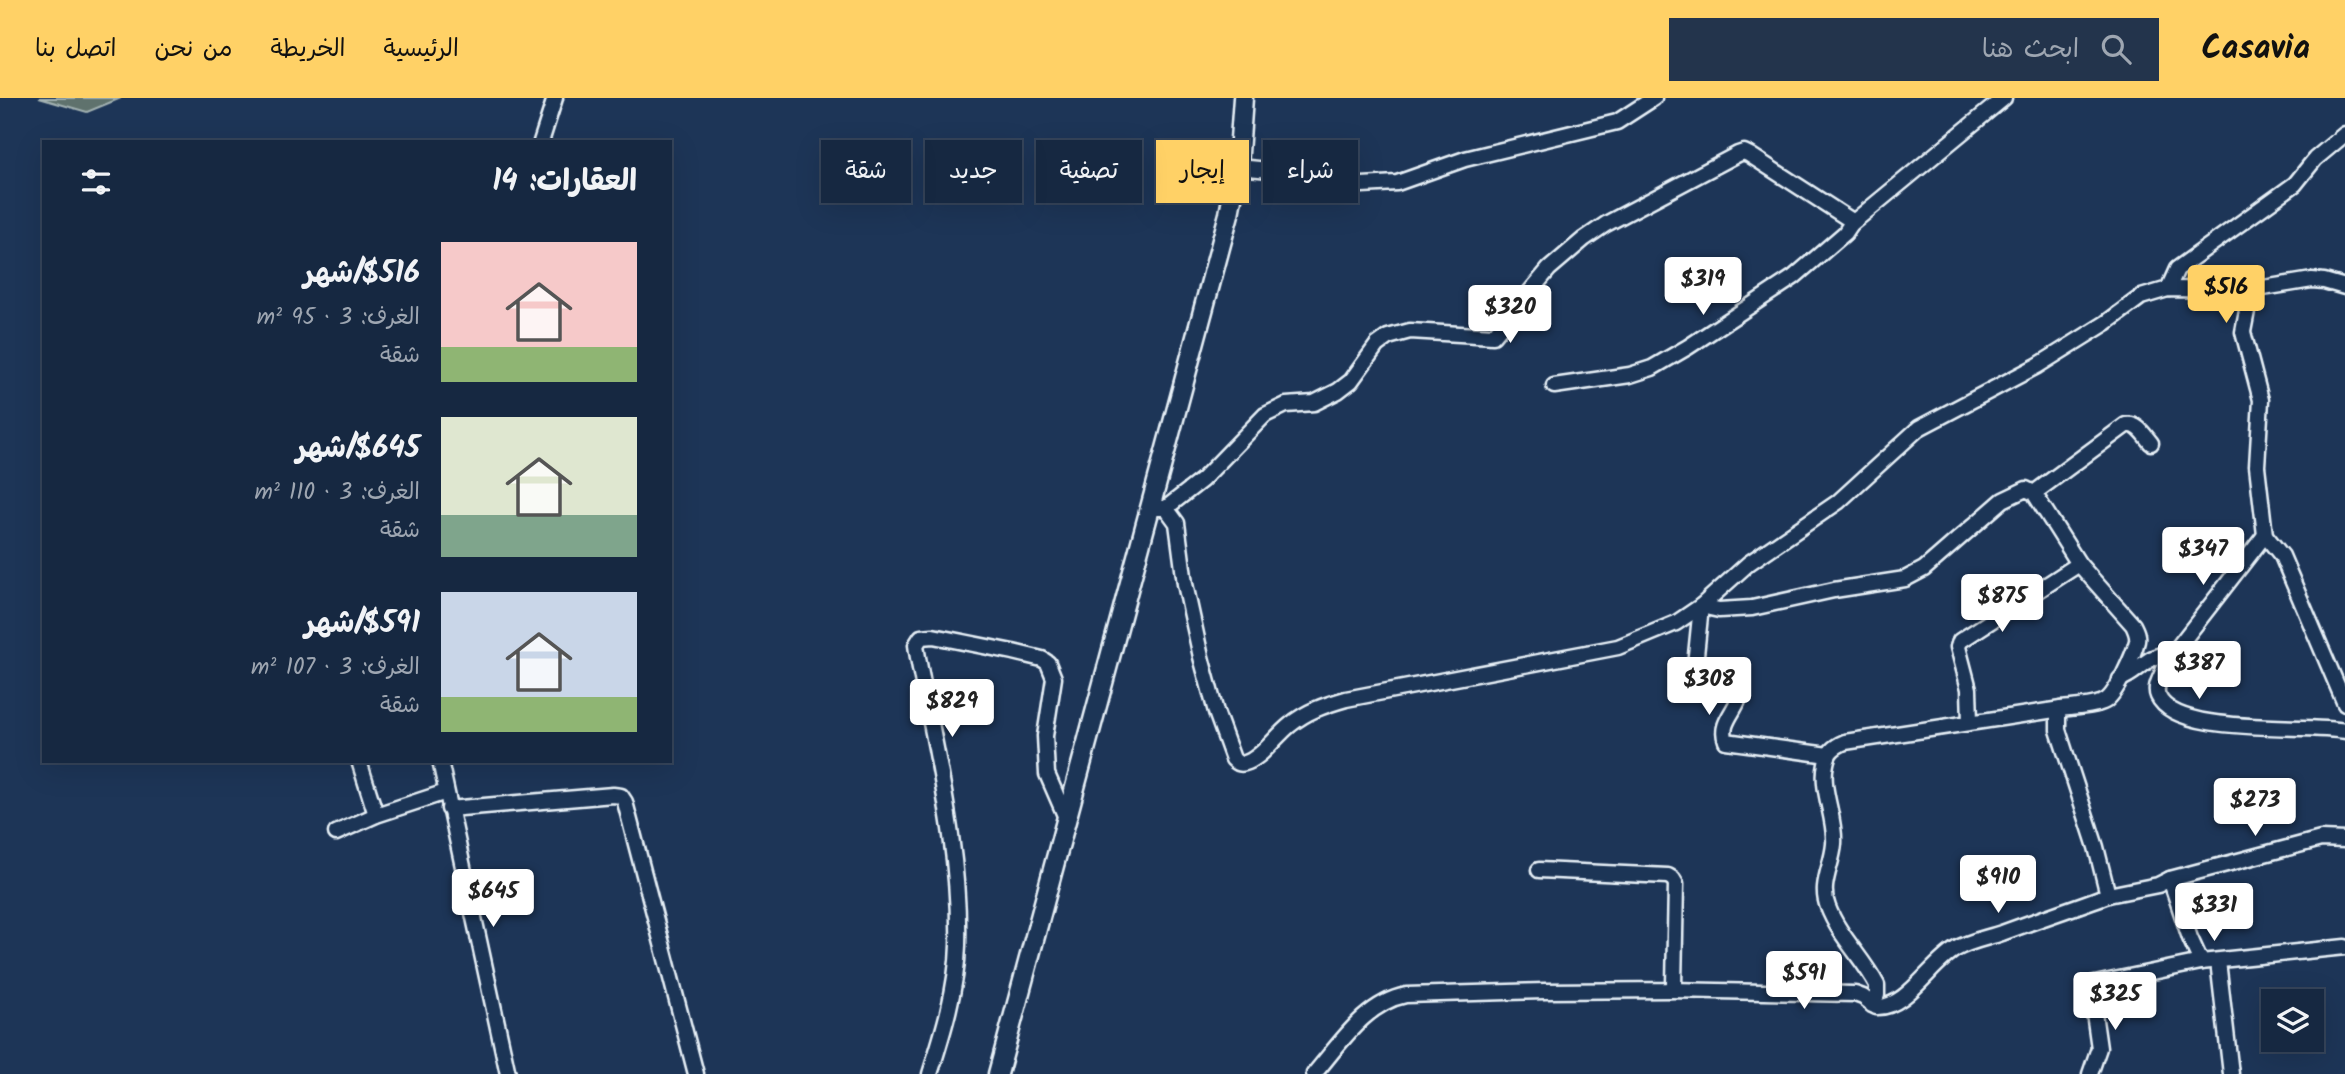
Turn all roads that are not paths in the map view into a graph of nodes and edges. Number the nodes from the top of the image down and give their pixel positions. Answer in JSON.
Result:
{"nodes":[{"id":1,"x":555,"y":98,"type":"edge"},
{"id":2,"x":1244,"y":98,"type":"edge"},
{"id":3,"x":1654,"y":98,"type":"edge"},
{"id":4,"x":2004,"y":98,"type":"edge"},
{"id":5,"x":2345,"y":134,"type":"edge"},
{"id":6,"x":542,"y":140,"type":"edge"},
{"id":7,"x":1240,"y":140,"type":"edge"},
{"id":8,"x":1249,"y":168,"type":"edge"},
{"id":9,"x":1231,"y":203,"type":"edge"},
{"id":10,"x":1851,"y":224,"type":"junction"},
{"id":11,"x":2345,"y":287,"type":"edge"},
{"id":12,"x":2168,"y":289,"type":"junction"},
{"id":13,"x":2250,"y":290,"type":"junction"},
{"id":14,"x":1554,"y":386,"type":"dead end"},
{"id":15,"x":2151,"y":443,"type":"dead end"},
{"id":16,"x":2034,"y":493,"type":"junction"},
{"id":17,"x":1158,"y":508,"type":"junction"},
{"id":18,"x":2265,"y":535,"type":"junction"},
{"id":19,"x":2079,"y":564,"type":"junction"},
{"id":20,"x":1701,"y":606,"type":"junction"},
{"id":21,"x":2168,"y":660,"type":"junction"},
{"id":22,"x":2120,"y":679,"type":"junction"},
{"id":23,"x":2345,"y":704,"type":"edge"},
{"id":24,"x":2061,"y":709,"type":"junction"},
{"id":25,"x":1970,"y":722,"type":"junction"},
{"id":26,"x":2345,"y":731,"type":"edge"},
{"id":27,"x":1828,"y":755,"type":"junction"},
{"id":28,"x":360,"y":763,"type":"edge"},
{"id":29,"x":440,"y":763,"type":"edge"},
{"id":30,"x":446,"y":792,"type":"junction"},
{"id":31,"x":449,"y":809,"type":"junction"},
{"id":32,"x":376,"y":815,"type":"junction"},
{"id":33,"x":1067,"y":820,"type":"junction"},
{"id":34,"x":335,"y":833,"type":"dead end"},
{"id":35,"x":2345,"y":840,"type":"edge"},
{"id":36,"x":1539,"y":870,"type":"dead end"},
{"id":37,"x":2170,"y":879,"type":"junction"},
{"id":38,"x":2108,"y":895,"type":"junction"},
{"id":39,"x":2345,"y":947,"type":"edge"},
{"id":40,"x":2218,"y":961,"type":"junction"},
{"id":41,"x":2201,"y":962,"type":"junction"},
{"id":42,"x":1671,"y":990,"type":"junction"},
{"id":43,"x":1872,"y":1005,"type":"junction"},
{"id":44,"x":508,"y":1074,"type":"edge"},
{"id":45,"x":696,"y":1074,"type":"edge"},
{"id":46,"x":930,"y":1074,"type":"edge"},
{"id":47,"x":998,"y":1074,"type":"edge"},
{"id":48,"x":1314,"y":1074,"type":"edge"},
{"id":49,"x":2090,"y":1074,"type":"edge"},
{"id":50,"x":2231,"y":1074,"type":"edge"}],
"edges":[{"from":1,"to":6,"type":"street"},
{"from":2,"to":7,"type":"main road"},
{"from":3,"to":8,"type":"street"},
{"from":4,"to":10,"type":"street"},
{"from":5,"to":12,"type":"street"},
{"from":9,"to":17,"type":"main road"},
{"from":10,"to":14,"type":"street"},
{"from":10,"to":17,"type":"street"},
{"from":11,"to":13,"type":"street"},
{"from":12,"to":13,"type":"street"},
{"from":12,"to":20,"type":"street"},
{"from":13,"to":18,"type":"street"},
{"from":15,"to":16,"type":"street"},
{"from":16,"to":19,"type":"street"},
{"from":16,"to":20,"type":"street"},
{"from":17,"to":20,"type":"street"},
{"from":17,"to":33,"type":"main road"},
{"from":18,"to":21,"type":"street"},
{"from":18,"to":23,"type":"street"},
{"from":19,"to":22,"type":"street"},
{"from":19,"to":25,"type":"street"},
{"from":20,"to":27,"type":"street"},
{"from":21,"to":22,"type":"street"},
{"from":21,"to":26,"type":"street"},
{"from":22,"to":24,"type":"street"},
{"from":24,"to":25,"type":"street"},
{"from":24,"to":38,"type":"street"},
{"from":25,"to":27,"type":"street"},
{"from":27,"to":43,"type":"street"},
{"from":28,"to":32,"type":"street"},
{"from":29,"to":30,"type":"street"},
{"from":30,"to":31,"type":"street"},
{"from":30,"to":32,"type":"street"},
{"from":31,"to":44,"type":"street"},
{"from":31,"to":45,"type":"street"},
{"from":32,"to":34,"type":"street"},
{"from":33,"to":46,"type":"street"},
{"from":33,"to":47,"type":"main road"},
{"from":35,"to":37,"type":"street"},
{"from":36,"to":42,"type":"street"},
{"from":37,"to":38,"type":"street"},
{"from":37,"to":41,"type":"street"},
{"from":38,"to":43,"type":"street"},
{"from":39,"to":40,"type":"street"},
{"from":40,"to":41,"type":"street"},
{"from":40,"to":50,"type":"street"},
{"from":41,"to":49,"type":"street"},
{"from":42,"to":43,"type":"street"},
{"from":42,"to":48,"type":"street"}]}
